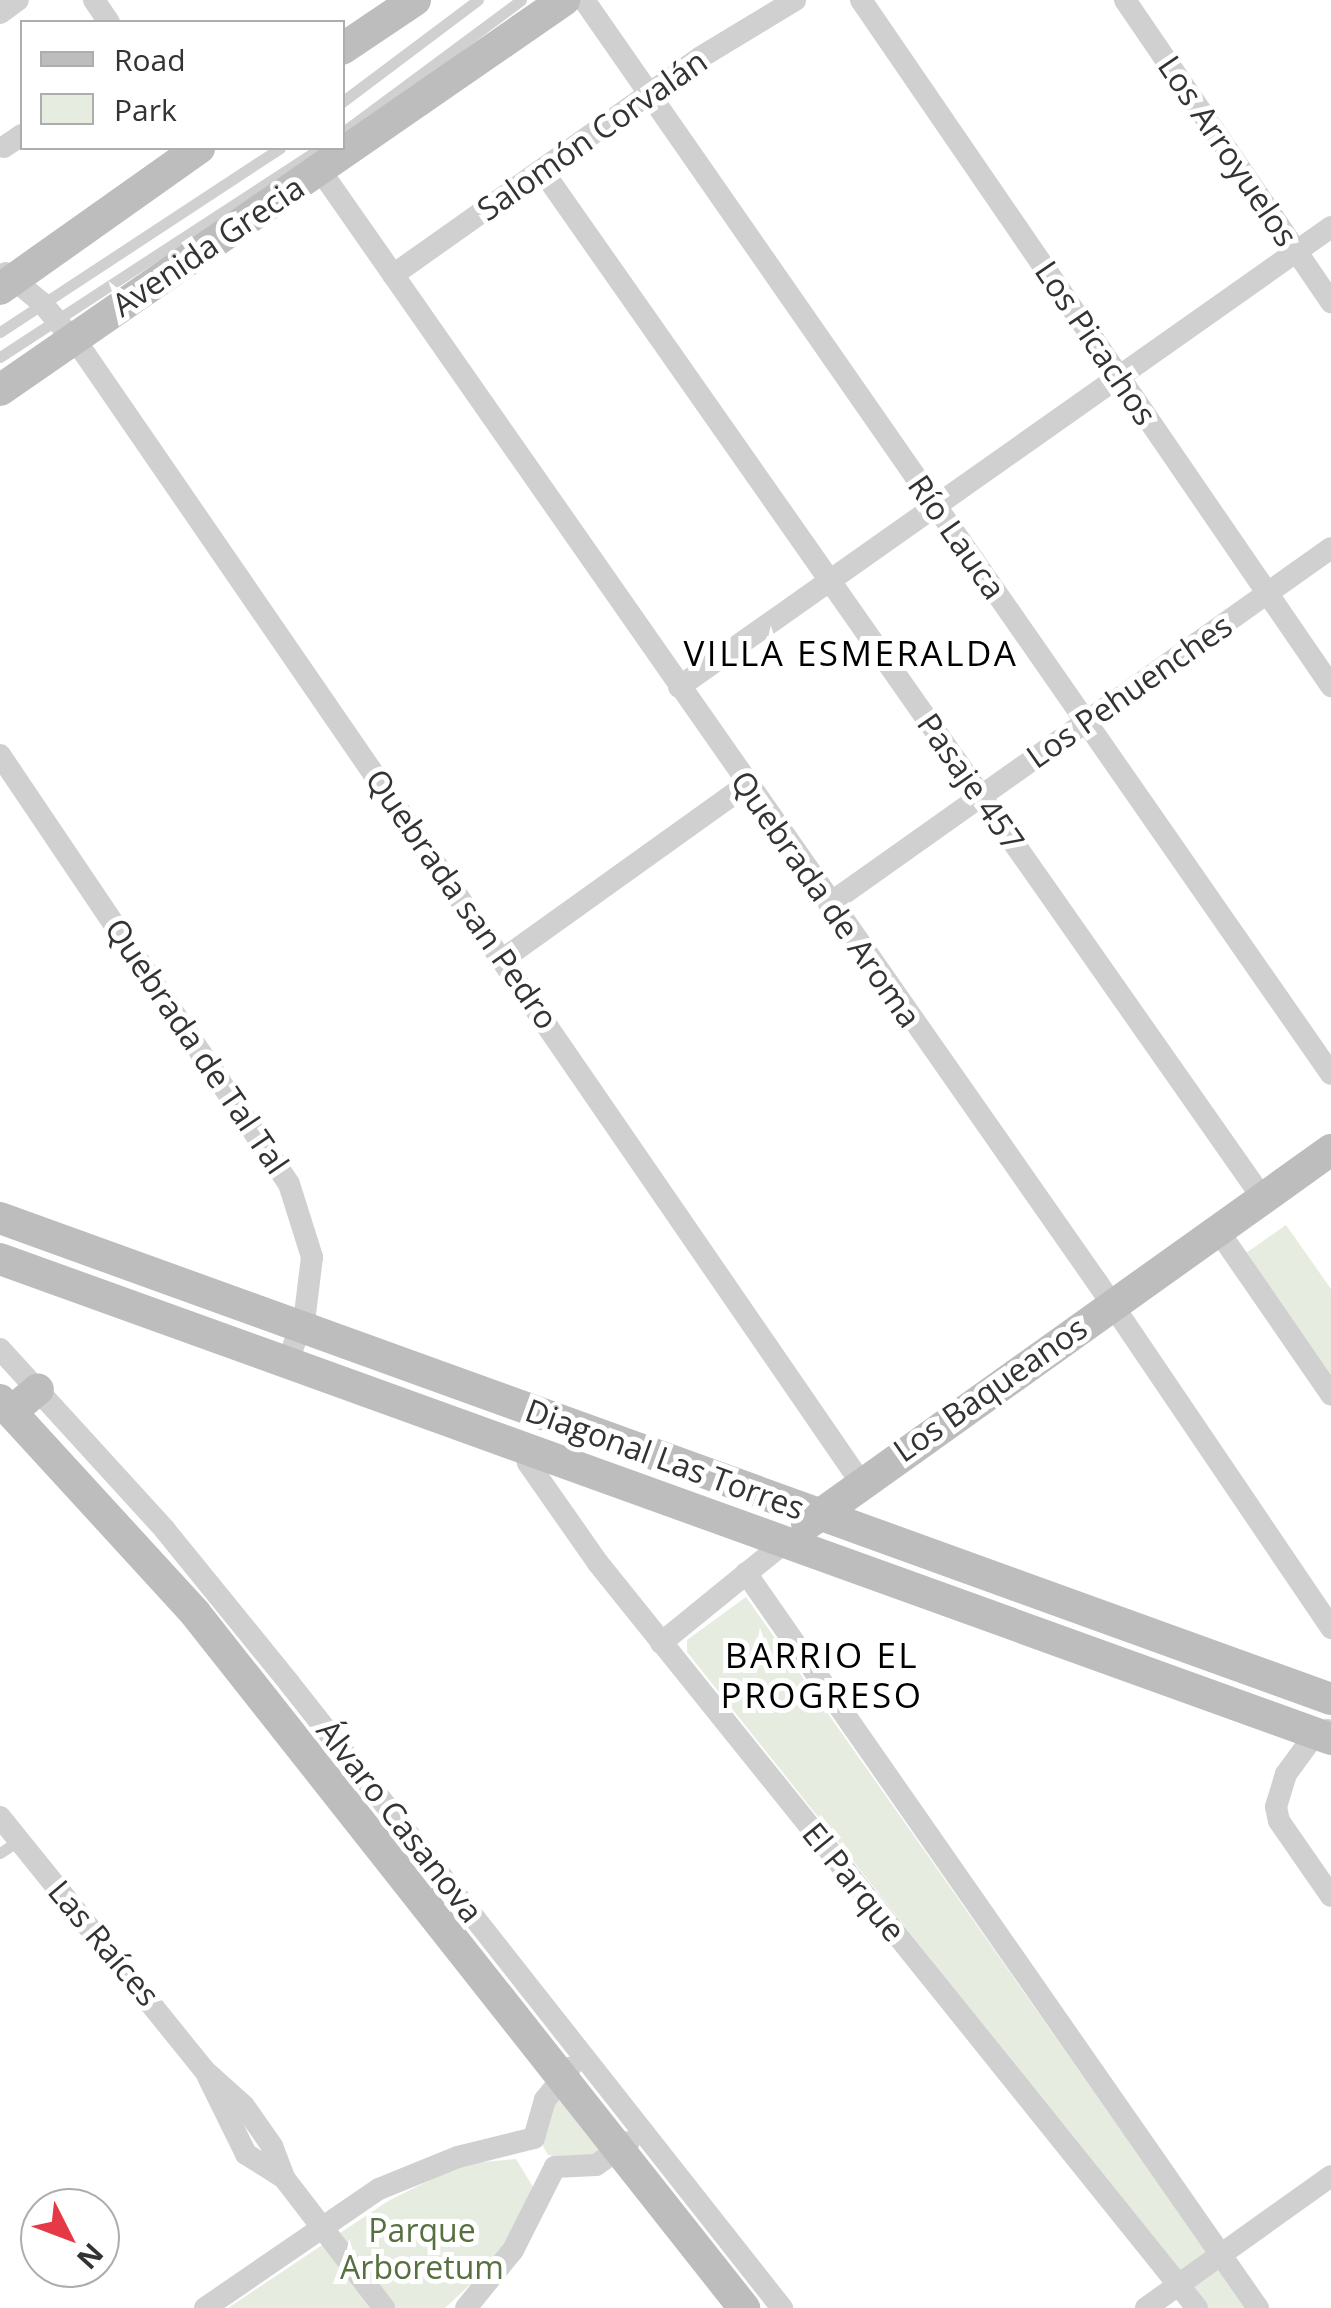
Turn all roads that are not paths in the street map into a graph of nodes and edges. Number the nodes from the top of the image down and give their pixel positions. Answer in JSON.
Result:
{"nodes":[{"id":1,"x":18,"y":0,"type":"edge"},
{"id":2,"x":414,"y":0,"type":"edge"},
{"id":3,"x":478,"y":0,"type":"edge"},
{"id":4,"x":522,"y":0,"type":"edge"},
{"id":5,"x":564,"y":0,"type":"edge"},
{"id":6,"x":584,"y":0,"type":"edge"},
{"id":7,"x":795,"y":0,"type":"edge"},
{"id":8,"x":862,"y":0,"type":"edge"},
{"id":9,"x":1125,"y":0,"type":"edge"},
{"id":10,"x":0,"y":12,"type":"edge"},
{"id":11,"x":345,"y":47,"type":"edge"},
{"id":12,"x":650,"y":94,"type":"junction"},
{"id":13,"x":345,"y":100,"type":"edge"},
{"id":14,"x":345,"y":131,"type":"edge"},
{"id":15,"x":345,"y":142,"type":"edge"},
{"id":16,"x":193,"y":150,"type":"edge"},
{"id":17,"x":277,"y":150,"type":"edge"},
{"id":18,"x":321,"y":158,"type":"edge"},
{"id":19,"x":542,"y":170,"type":"junction"},
{"id":20,"x":1331,"y":227,"type":"edge"},
{"id":21,"x":1296,"y":250,"type":"junction"},
{"id":22,"x":393,"y":275,"type":"junction"},
{"id":23,"x":5,"y":279,"type":"edge"},
{"id":24,"x":1331,"y":302,"type":"edge"},
{"id":25,"x":58,"y":321,"type":"junction"},
{"id":26,"x":0,"y":332,"type":"edge"},
{"id":27,"x":0,"y":357,"type":"edge"},
{"id":28,"x":1117,"y":374,"type":"junction"},
{"id":29,"x":0,"y":390,"type":"edge"},
{"id":30,"x":937,"y":507,"type":"junction"},
{"id":31,"x":1331,"y":548,"type":"edge"},
{"id":32,"x":830,"y":582,"type":"junction"},
{"id":33,"x":1268,"y":593,"type":"junction"},
{"id":34,"x":1331,"y":686,"type":"edge"},
{"id":35,"x":678,"y":687,"type":"junction"},
{"id":36,"x":1086,"y":722,"type":"junction"},
{"id":37,"x":0,"y":755,"type":"edge"},
{"id":38,"x":746,"y":785,"type":"junction"},
{"id":39,"x":981,"y":796,"type":"junction"},
{"id":40,"x":829,"y":904,"type":"junction"},
{"id":41,"x":503,"y":959,"type":"junction"},
{"id":42,"x":1331,"y":1074,"type":"edge"},
{"id":43,"x":1331,"y":1150,"type":"edge"},
{"id":44,"x":1262,"y":1198,"type":"junction"},
{"id":45,"x":0,"y":1218,"type":"edge"},
{"id":46,"x":1217,"y":1229,"type":"junction"},
{"id":47,"x":0,"y":1259,"type":"edge"},
{"id":48,"x":1110,"y":1304,"type":"junction"},
{"id":49,"x":301,"y":1328,"type":"junction"},
{"id":50,"x":0,"y":1348,"type":"edge"},
{"id":51,"x":288,"y":1361,"type":"junction"},
{"id":52,"x":38,"y":1389,"type":"junction"},
{"id":53,"x":1331,"y":1394,"type":"edge"},
{"id":54,"x":6,"y":1406,"type":"edge"},
{"id":55,"x":524,"y":1447,"type":"junction"},
{"id":56,"x":860,"y":1481,"type":"junction"},
{"id":57,"x":818,"y":1514,"type":"junction"},
{"id":58,"x":784,"y":1543,"type":"junction"},
{"id":59,"x":746,"y":1574,"type":"junction"},
{"id":60,"x":1331,"y":1628,"type":"edge"},
{"id":61,"x":661,"y":1642,"type":"junction"},
{"id":62,"x":1331,"y":1699,"type":"edge"},
{"id":63,"x":1326,"y":1734,"type":"edge"},
{"id":64,"x":0,"y":1818,"type":"edge"},
{"id":65,"x":9,"y":1847,"type":"edge"},
{"id":66,"x":1331,"y":1896,"type":"edge"},
{"id":67,"x":573,"y":2065,"type":"junction"},
{"id":68,"x":534,"y":2138,"type":"junction"},
{"id":69,"x":631,"y":2140,"type":"junction"},
{"id":70,"x":555,"y":2167,"type":"junction"},
{"id":71,"x":1331,"y":2176,"type":"edge"},
{"id":72,"x":320,"y":2229,"type":"junction"},
{"id":73,"x":1220,"y":2253,"type":"junction"},
{"id":74,"x":1177,"y":2284,"type":"junction"},
{"id":75,"x":206,"y":2308,"type":"edge"},
{"id":76,"x":384,"y":2308,"type":"edge"},
{"id":77,"x":466,"y":2308,"type":"edge"},
{"id":78,"x":744,"y":2308,"type":"edge"},
{"id":79,"x":782,"y":2308,"type":"edge"},
{"id":80,"x":1146,"y":2308,"type":"edge"},
{"id":81,"x":1196,"y":2308,"type":"edge"},
{"id":82,"x":1258,"y":2308,"type":"edge"}],
"edges":[{"from":1,"to":10,"type":"street"},
{"from":2,"to":11,"type":"main road"},
{"from":3,"to":13,"type":"lane"},
{"from":4,"to":14,"type":"lane"},
{"from":5,"to":15,"type":"main road","name":"Avenida Grecia"},
{"from":6,"to":12,"type":"street","name":"Río Lauca"},
{"from":7,"to":12,"type":"street","name":"Salomón Corvalán"},
{"from":8,"to":28,"type":"street","name":"Los Picachos"},
{"from":9,"to":21,"type":"street","name":"Los Arroyuelos"},
{"from":12,"to":19,"type":"street","name":"Salomón Corvalán"},
{"from":12,"to":30,"type":"street","name":"Río Lauca"},
{"from":16,"to":23,"type":"main road"},
{"from":17,"to":25,"type":"lane"},
{"from":18,"to":22,"type":"street","name":"Quebrada de Aroma"},
{"from":18,"to":25,"type":"main road","name":"Avenida Grecia"},
{"from":19,"to":22,"type":"street","name":"Salomón Corvalán"},
{"from":19,"to":32,"type":"street","name":"Pasaje 457"},
{"from":20,"to":21,"type":"street"},
{"from":21,"to":24,"type":"street","name":"Los Arroyuelos"},
{"from":21,"to":28,"type":"street"},
{"from":22,"to":35,"type":"street","name":"Quebrada de Aroma"},
{"from":23,"to":25,"type":"street","name":"Quebrada san Pedro"},
{"from":25,"to":26,"type":"lane"},
{"from":25,"to":27,"type":"lane"},
{"from":25,"to":29,"type":"main road","name":"Avenida Grecia"},
{"from":25,"to":41,"type":"street","name":"Quebrada san Pedro"},
{"from":28,"to":30,"type":"street"},
{"from":28,"to":33,"type":"street","name":"Los Picachos"},
{"from":30,"to":32,"type":"street"},
{"from":30,"to":36,"type":"street","name":"Río Lauca"},
{"from":31,"to":33,"type":"street","name":"Los Pehuenches"},
{"from":32,"to":35,"type":"street"},
{"from":32,"to":39,"type":"street","name":"Pasaje 457"},
{"from":33,"to":34,"type":"street","name":"Los Picachos"},
{"from":33,"to":36,"type":"street","name":"Los Pehuenches"},
{"from":35,"to":38,"type":"street","name":"Quebrada de Aroma"},
{"from":36,"to":39,"type":"street","name":"Los Pehuenches"},
{"from":36,"to":42,"type":"street","name":"Río Lauca"},
{"from":37,"to":49,"type":"street","name":"Quebrada de Tal Tal"},
{"from":38,"to":40,"type":"street","name":"Quebrada de Aroma"},
{"from":38,"to":41,"type":"street"},
{"from":39,"to":40,"type":"street","name":"Los Pehuenches"},
{"from":39,"to":44,"type":"street","name":"Pasaje 457"},
{"from":40,"to":48,"type":"street","name":"Quebrada de Aroma"},
{"from":41,"to":56,"type":"street","name":"Quebrada san Pedro"},
{"from":43,"to":44,"type":"main road","name":"Los Baqueanos"},
{"from":44,"to":46,"type":"main road","name":"Los Baqueanos"},
{"from":45,"to":49,"type":"main road","name":"Diagonal Las Torres"},
{"from":46,"to":48,"type":"main road","name":"Los Baqueanos"},
{"from":46,"to":53,"type":"street"},
{"from":47,"to":51,"type":"main road","name":"Diagonal Las Torres"},
{"from":48,"to":56,"type":"main road","name":"Los Baqueanos"},
{"from":48,"to":60,"type":"street","name":"Quebrada de Aroma"},
{"from":49,"to":51,"type":"street","name":"Quebrada de Tal Tal"},
{"from":49,"to":57,"type":"main road","name":"Diagonal Las Torres"},
{"from":50,"to":52,"type":"street","name":"Álvaro Casanova"},
{"from":51,"to":55,"type":"main road","name":"Diagonal Las Torres"},
{"from":52,"to":54,"type":"main road"},
{"from":52,"to":67,"type":"street","name":"Álvaro Casanova"},
{"from":54,"to":67,"type":"main road","name":"Álvaro Casanova"},
{"from":55,"to":58,"type":"main road","name":"Diagonal Las Torres"},
{"from":55,"to":61,"type":"street","name":"El Parque"},
{"from":56,"to":57,"type":"main road","name":"Los Baqueanos"},
{"from":57,"to":58,"type":"main road","name":"Los Baqueanos"},
{"from":57,"to":62,"type":"main road","name":"Diagonal Las Torres"},
{"from":58,"to":59,"type":"street","name":"Los Baqueanos"},
{"from":58,"to":63,"type":"main road","name":"Diagonal Las Torres"},
{"from":59,"to":61,"type":"street","name":"Los Baqueanos"},
{"from":59,"to":73,"type":"street"},
{"from":61,"to":74,"type":"street","name":"El Parque"},
{"from":63,"to":66,"type":"street"},
{"from":64,"to":65,"type":"street","name":"Las Raíces"},
{"from":65,"to":72,"type":"street","name":"Las Raíces"},
{"from":67,"to":68,"type":"street"},
{"from":67,"to":69,"type":"main road","name":"Álvaro Casanova"},
{"from":68,"to":70,"type":"street"},
{"from":68,"to":72,"type":"street"},
{"from":69,"to":70,"type":"street"},
{"from":69,"to":78,"type":"main road","name":"Álvaro Casanova"},
{"from":69,"to":79,"type":"street","name":"Álvaro Casanova"},
{"from":70,"to":77,"type":"street"},
{"from":71,"to":73,"type":"street"},
{"from":72,"to":75,"type":"street"},
{"from":72,"to":76,"type":"street","name":"Las Raíces"},
{"from":73,"to":74,"type":"street"},
{"from":73,"to":82,"type":"street"},
{"from":74,"to":80,"type":"street"},
{"from":74,"to":81,"type":"street","name":"El Parque"}]}
